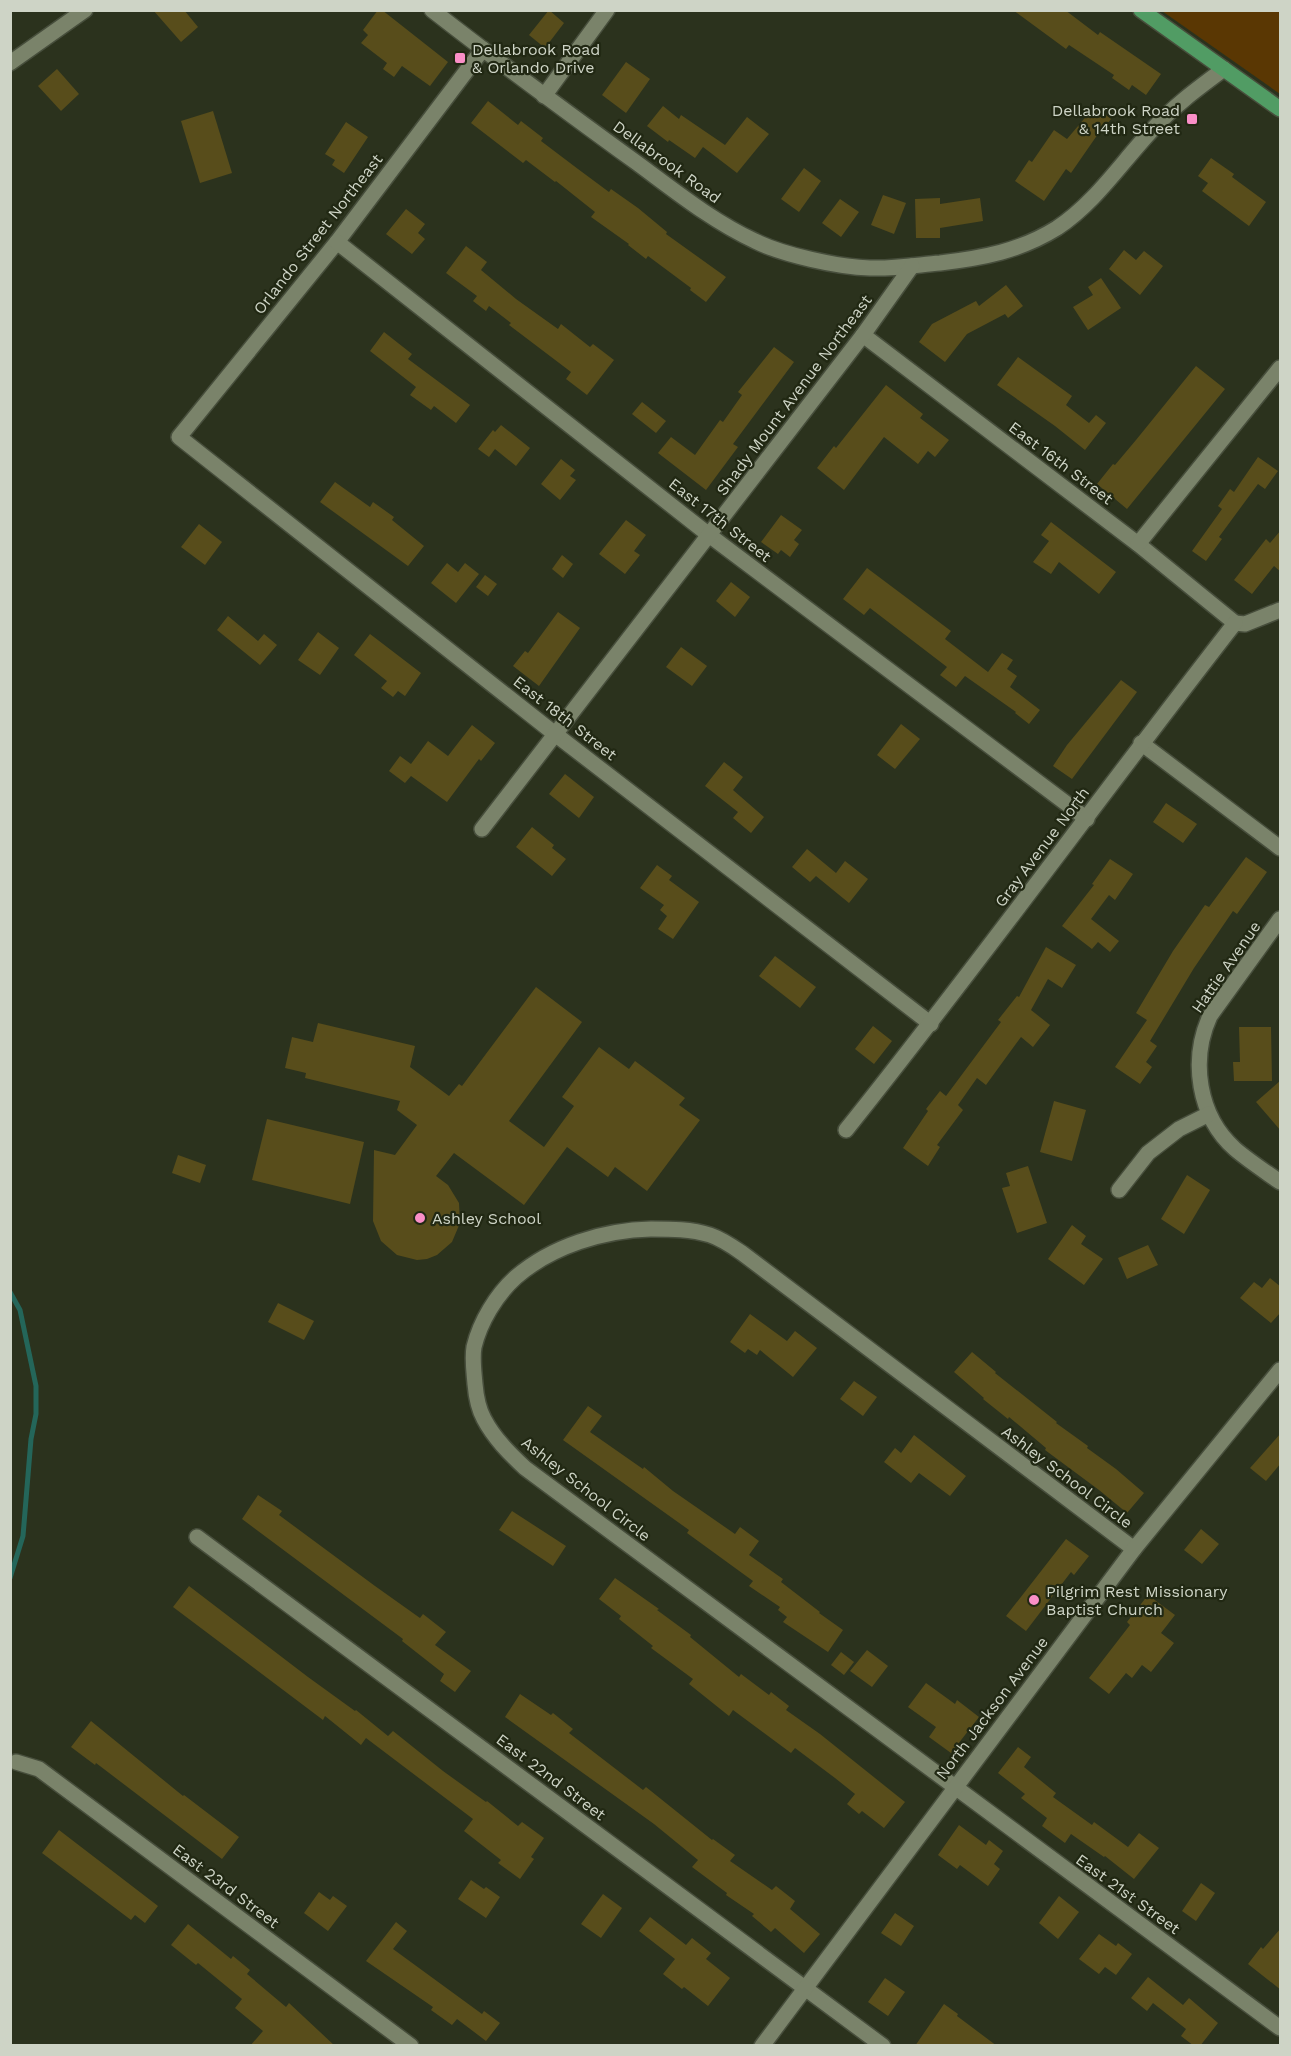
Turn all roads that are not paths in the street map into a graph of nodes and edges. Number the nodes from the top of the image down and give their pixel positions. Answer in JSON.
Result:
{"nodes":[{"id":1,"x":84,"y":10,"type":"edge"},
{"id":2,"x":432,"y":10,"type":"edge"},
{"id":3,"x":607,"y":10,"type":"edge"},
{"id":4,"x":1141,"y":10,"type":"edge"},
{"id":5,"x":483,"y":49,"type":"junction"},
{"id":6,"x":10,"y":63,"type":"edge"},
{"id":7,"x":1224,"y":69,"type":"junction"},
{"id":8,"x":544,"y":96,"type":"junction"},
{"id":9,"x":1281,"y":109,"type":"edge"},
{"id":10,"x":337,"y":242,"type":"junction"},
{"id":11,"x":912,"y":266,"type":"junction"},
{"id":12,"x":863,"y":335,"type":"junction"},
{"id":13,"x":1281,"y":368,"type":"edge"},
{"id":14,"x":179,"y":437,"type":"joint"},
{"id":15,"x":709,"y":535,"type":"junction"},
{"id":16,"x":1138,"y":544,"type":"junction"},
{"id":17,"x":1281,"y":610,"type":"edge"},
{"id":18,"x":1235,"y":623,"type":"junction"},
{"id":19,"x":555,"y":734,"type":"junction"},
{"id":20,"x":1141,"y":743,"type":"junction"},
{"id":21,"x":1087,"y":819,"type":"junction"},
{"id":22,"x":482,"y":829,"type":"dead end"},
{"id":23,"x":1281,"y":848,"type":"edge"},
{"id":24,"x":1281,"y":920,"type":"edge"},
{"id":25,"x":931,"y":1024,"type":"junction"},
{"id":26,"x":1209,"y":1114,"type":"junction"},
{"id":27,"x":846,"y":1130,"type":"dead end"},
{"id":28,"x":1281,"y":1182,"type":"edge"},
{"id":29,"x":1119,"y":1190,"type":"dead end"},
{"id":30,"x":1281,"y":1370,"type":"edge"},
{"id":31,"x":197,"y":1537,"type":"dead end"},
{"id":32,"x":1134,"y":1549,"type":"junction"},
{"id":33,"x":16,"y":1762,"type":"dead end"},
{"id":34,"x":956,"y":1787,"type":"junction"},
{"id":35,"x":805,"y":1989,"type":"junction"},
{"id":36,"x":1281,"y":2028,"type":"edge"},
{"id":37,"x":411,"y":2046,"type":"edge"},
{"id":38,"x":762,"y":2046,"type":"edge"},
{"id":39,"x":883,"y":2046,"type":"edge"}],
"edges":[{"from":1,"to":6,"type":"street"},
{"from":2,"to":5,"type":"street","name":"Dellabrook Road"},
{"from":3,"to":8,"type":"street"},
{"from":4,"to":7,"type":"main road"},
{"from":5,"to":8,"type":"street","name":"Dellabrook Road"},
{"from":5,"to":10,"type":"street","name":"Orlando Street Northeast"},
{"from":7,"to":9,"type":"main road"},
{"from":7,"to":11,"type":"street","name":"Dellabrook Road"},
{"from":8,"to":11,"type":"street","name":"Dellabrook Road"},
{"from":10,"to":14,"type":"street","name":"Orlando Street Northeast"},
{"from":10,"to":15,"type":"street","name":"East 17th Street"},
{"from":11,"to":12,"type":"street","name":"Shady Mount Avenue Northeast"},
{"from":12,"to":15,"type":"street","name":"Shady Mount Avenue Northeast"},
{"from":12,"to":16,"type":"street","name":"East 16th Street"},
{"from":13,"to":16,"type":"street"},
{"from":14,"to":19,"type":"street","name":"East 18th Street"},
{"from":15,"to":19,"type":"street","name":"Shady Mount Avenue Northeast"},
{"from":15,"to":21,"type":"street","name":"East 17th Street"},
{"from":16,"to":18,"type":"street","name":"East 16th Street"},
{"from":17,"to":18,"type":"street"},
{"from":18,"to":20,"type":"street","name":"Gray Avenue North"},
{"from":19,"to":22,"type":"street","name":"Shady Mount Avenue Northeast"},
{"from":19,"to":25,"type":"street","name":"East 18th Street"},
{"from":20,"to":21,"type":"street","name":"Gray Avenue North"},
{"from":20,"to":23,"type":"street"},
{"from":21,"to":25,"type":"street","name":"Gray Avenue North"},
{"from":24,"to":26,"type":"street","name":"Hattie Avenue"},
{"from":25,"to":27,"type":"street","name":"Gray Avenue North"},
{"from":26,"to":28,"type":"street","name":"Hattie Avenue"},
{"from":26,"to":29,"type":"street"},
{"from":30,"to":32,"type":"street","name":"North Jackson Avenue"},
{"from":31,"to":35,"type":"street","name":"East 22nd Street"},
{"from":32,"to":34,"type":"street","name":"North Jackson Avenue"},
{"from":32,"to":34,"type":"street","name":"Ashley School Circle"},
{"from":33,"to":37,"type":"street","name":"East 23rd Street"},
{"from":34,"to":35,"type":"street","name":"North Jackson Avenue"},
{"from":34,"to":36,"type":"street","name":"East 21st Street"},
{"from":35,"to":38,"type":"street","name":"North Jackson Avenue"},
{"from":35,"to":39,"type":"street","name":"East 22nd Street"}]}
